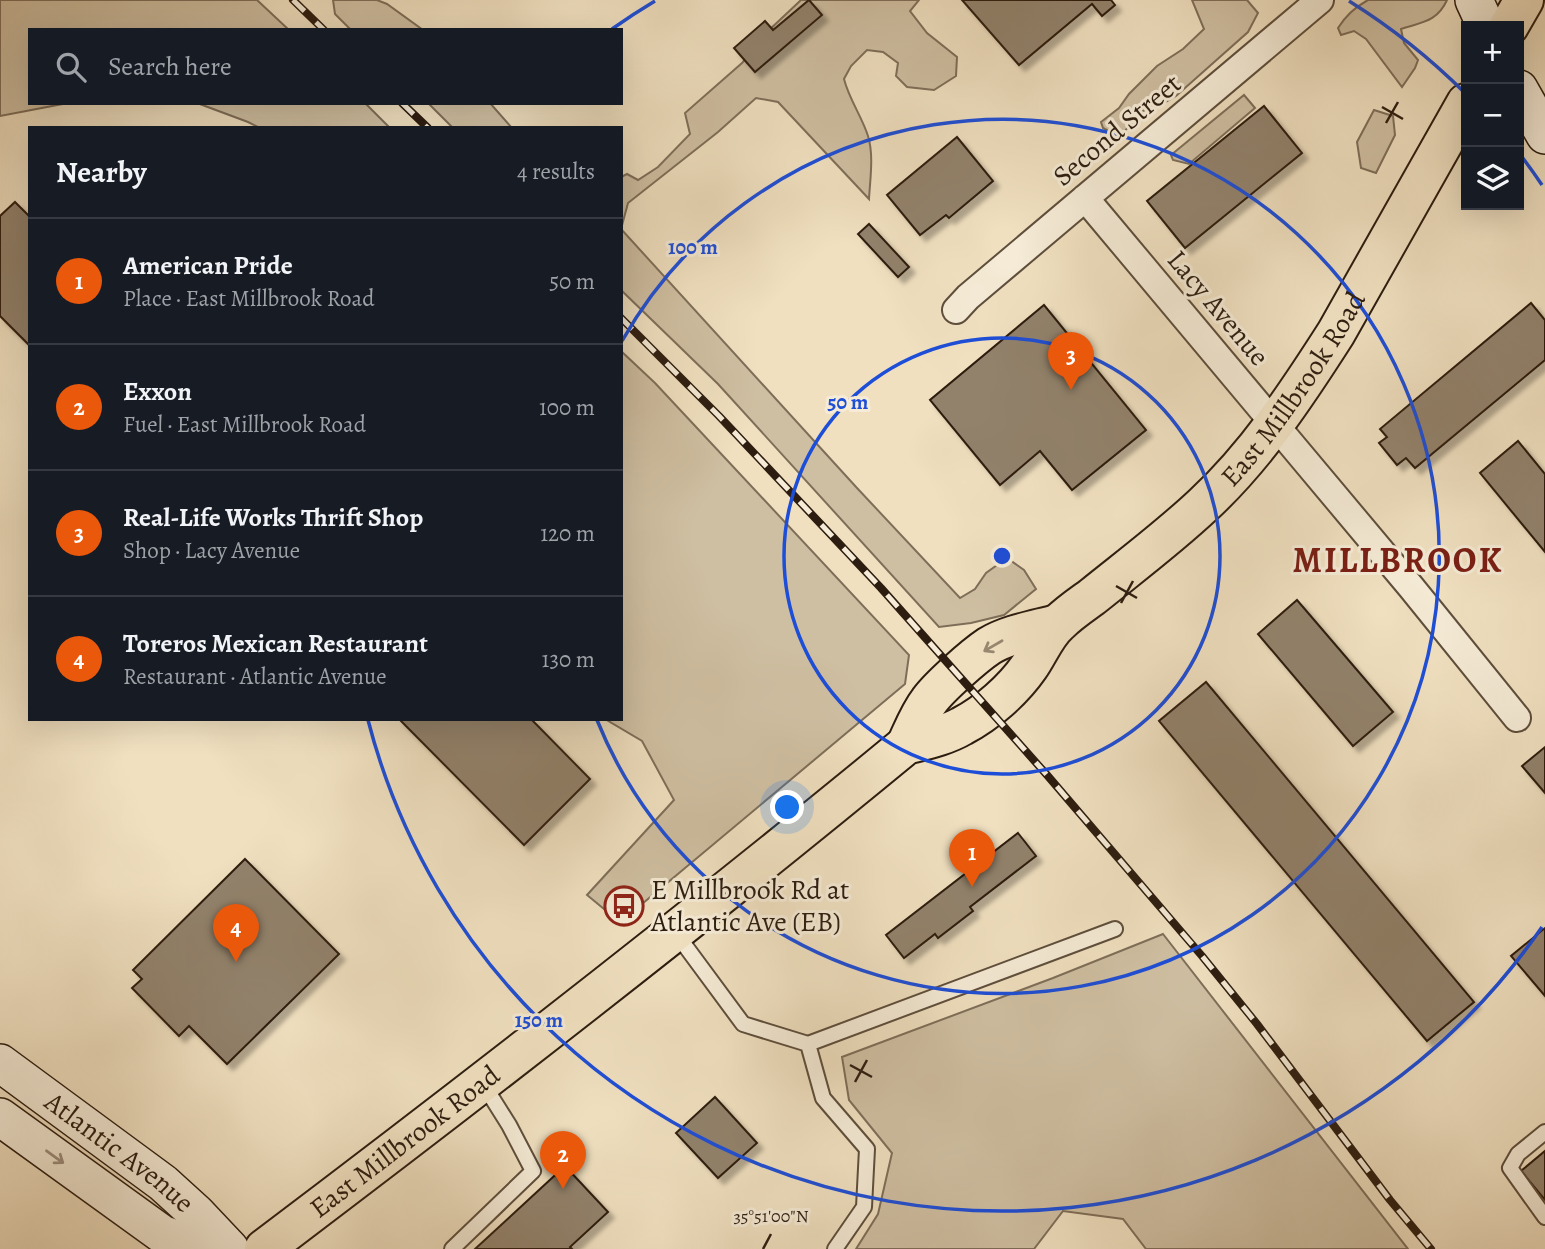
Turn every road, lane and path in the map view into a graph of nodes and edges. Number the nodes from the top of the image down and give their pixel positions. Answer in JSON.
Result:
{"nodes":[{"id":1,"x":1320,"y":0,"type":"edge"},
{"id":2,"x":1474,"y":0,"type":"edge"},
{"id":3,"x":1524,"y":0,"type":"edge"},
{"id":4,"x":1484,"y":21,"type":"edge"},
{"id":5,"x":1512,"y":21,"type":"edge"},
{"id":6,"x":1524,"y":98,"type":"edge"},
{"id":7,"x":1461,"y":112,"type":"edge"},
{"id":8,"x":1545,"y":135,"type":"edge"},
{"id":9,"x":1085,"y":198,"type":"junction"},
{"id":10,"x":956,"y":310,"type":"dead end"},
{"id":11,"x":1275,"y":425,"type":"junction"},
{"id":12,"x":1517,"y":718,"type":"dead end"},
{"id":13,"x":1115,"y":929,"type":"dead end"},
{"id":14,"x":675,"y":931,"type":"junction"},
{"id":15,"x":808,"y":1044,"type":"junction"},
{"id":16,"x":0,"y":1063,"type":"edge"},
{"id":17,"x":482,"y":1082,"type":"junction"},
{"id":18,"x":0,"y":1117,"type":"edge"},
{"id":19,"x":1545,"y":1132,"type":"edge"},
{"id":20,"x":1545,"y":1217,"type":"edge"},
{"id":21,"x":202,"y":1249,"type":"edge"},
{"id":22,"x":230,"y":1249,"type":"edge"},
{"id":23,"x":264,"y":1249,"type":"edge"},
{"id":24,"x":452,"y":1249,"type":"edge"},
{"id":25,"x":835,"y":1249,"type":"edge"}],
"edges":[{"from":1,"to":9,"type":"street","name":"Second Street"},
{"from":2,"to":4,"type":"main road"},
{"from":3,"to":5,"type":"main road"},
{"from":6,"to":8,"type":"main road"},
{"from":7,"to":11,"type":"main road","name":"East Millbrook Road"},
{"from":9,"to":10,"type":"street","name":"Second Street"},
{"from":9,"to":11,"type":"street","name":"Lacy Avenue"},
{"from":11,"to":12,"type":"street","name":"Lacy Avenue"},
{"from":11,"to":14,"type":"main road","name":"East Millbrook Road"},
{"from":13,"to":15,"type":"lane"},
{"from":14,"to":15,"type":"lane"},
{"from":14,"to":17,"type":"main road","name":"East Millbrook Road"},
{"from":15,"to":25,"type":"lane"},
{"from":16,"to":22,"type":"main road","name":"Atlantic Avenue"},
{"from":17,"to":23,"type":"main road","name":"East Millbrook Road"},
{"from":17,"to":24,"type":"lane"},
{"from":18,"to":21,"type":"main road","name":"Atlantic Avenue","one_way":true},
{"from":19,"to":20,"type":"lane"}]}
